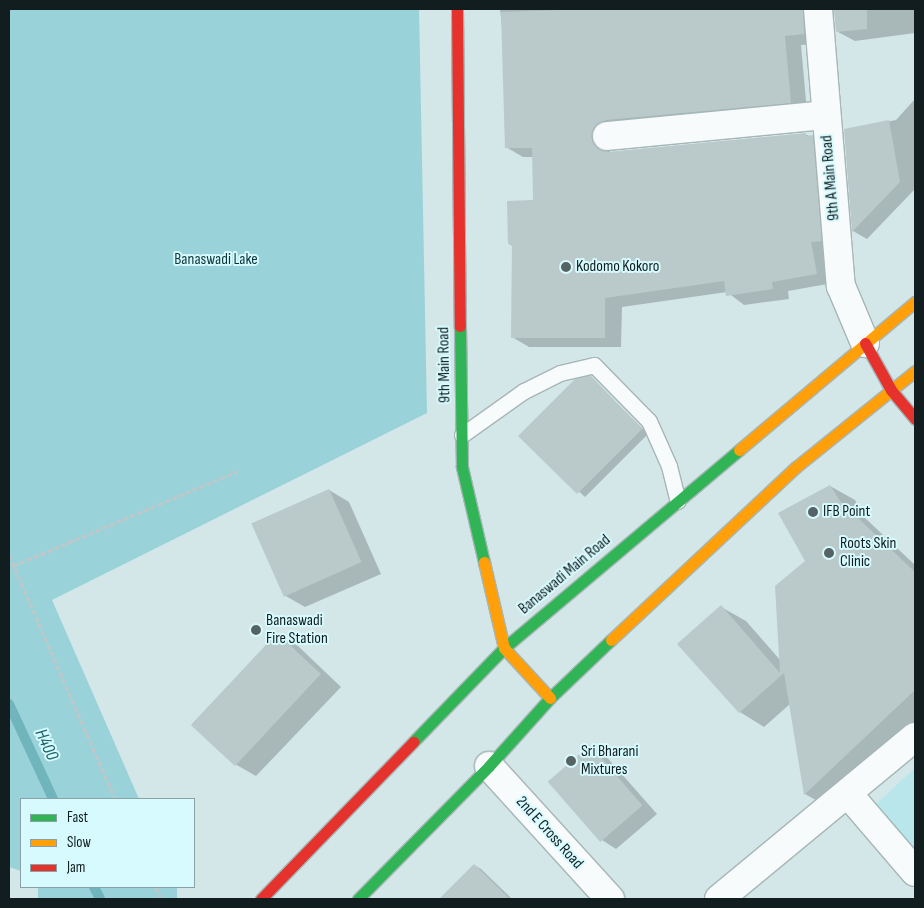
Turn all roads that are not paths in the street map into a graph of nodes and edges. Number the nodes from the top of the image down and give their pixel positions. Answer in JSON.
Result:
{"nodes":[{"id":1,"x":457,"y":9,"type":"edge"},
{"id":2,"x":818,"y":9,"type":"edge"},
{"id":3,"x":826,"y":115,"type":"junction"},
{"id":4,"x":607,"y":136,"type":"dead end"},
{"id":5,"x":915,"y":302,"type":"edge"},
{"id":6,"x":865,"y":343,"type":"junction"},
{"id":7,"x":915,"y":370,"type":"edge"},
{"id":8,"x":891,"y":390,"type":"junction"},
{"id":9,"x":915,"y":419,"type":"edge"},
{"id":10,"x":462,"y":435,"type":"junction"},
{"id":11,"x":678,"y":501,"type":"junction"},
{"id":12,"x":504,"y":648,"type":"junction"},
{"id":13,"x":550,"y":698,"type":"junction"},
{"id":14,"x":915,"y":737,"type":"edge"},
{"id":15,"x":489,"y":766,"type":"junction"},
{"id":16,"x":848,"y":795,"type":"junction"},
{"id":17,"x":915,"y":872,"type":"edge"},
{"id":18,"x":261,"y":899,"type":"edge"},
{"id":19,"x":358,"y":899,"type":"edge"},
{"id":20,"x":610,"y":899,"type":"edge"},
{"id":21,"x":719,"y":899,"type":"edge"}],
"edges":[{"from":1,"to":10,"type":"main road","name":"9th Main Road"},
{"from":2,"to":3,"type":"street","name":"9th A Main Road"},
{"from":3,"to":4,"type":"street"},
{"from":3,"to":6,"type":"street","name":"9th A Main Road"},
{"from":5,"to":6,"type":"main road","name":"Banaswadi Main Road"},
{"from":6,"to":8,"type":"main road"},
{"from":6,"to":11,"type":"main road","name":"Banaswadi Main Road"},
{"from":7,"to":8,"type":"main road"},
{"from":8,"to":9,"type":"main road"},
{"from":8,"to":13,"type":"main road"},
{"from":10,"to":11,"type":"lane"},
{"from":10,"to":12,"type":"main road","name":"9th Main Road"},
{"from":11,"to":12,"type":"main road","name":"Banaswadi Main Road"},
{"from":12,"to":13,"type":"main road","name":"9th Main Road"},
{"from":12,"to":18,"type":"main road","name":"Banaswadi Main Road"},
{"from":13,"to":15,"type":"main road"},
{"from":14,"to":16,"type":"street"},
{"from":15,"to":19,"type":"main road"},
{"from":15,"to":20,"type":"street","name":"2nd E Cross Road"},
{"from":16,"to":17,"type":"street"},
{"from":16,"to":21,"type":"street"}]}
